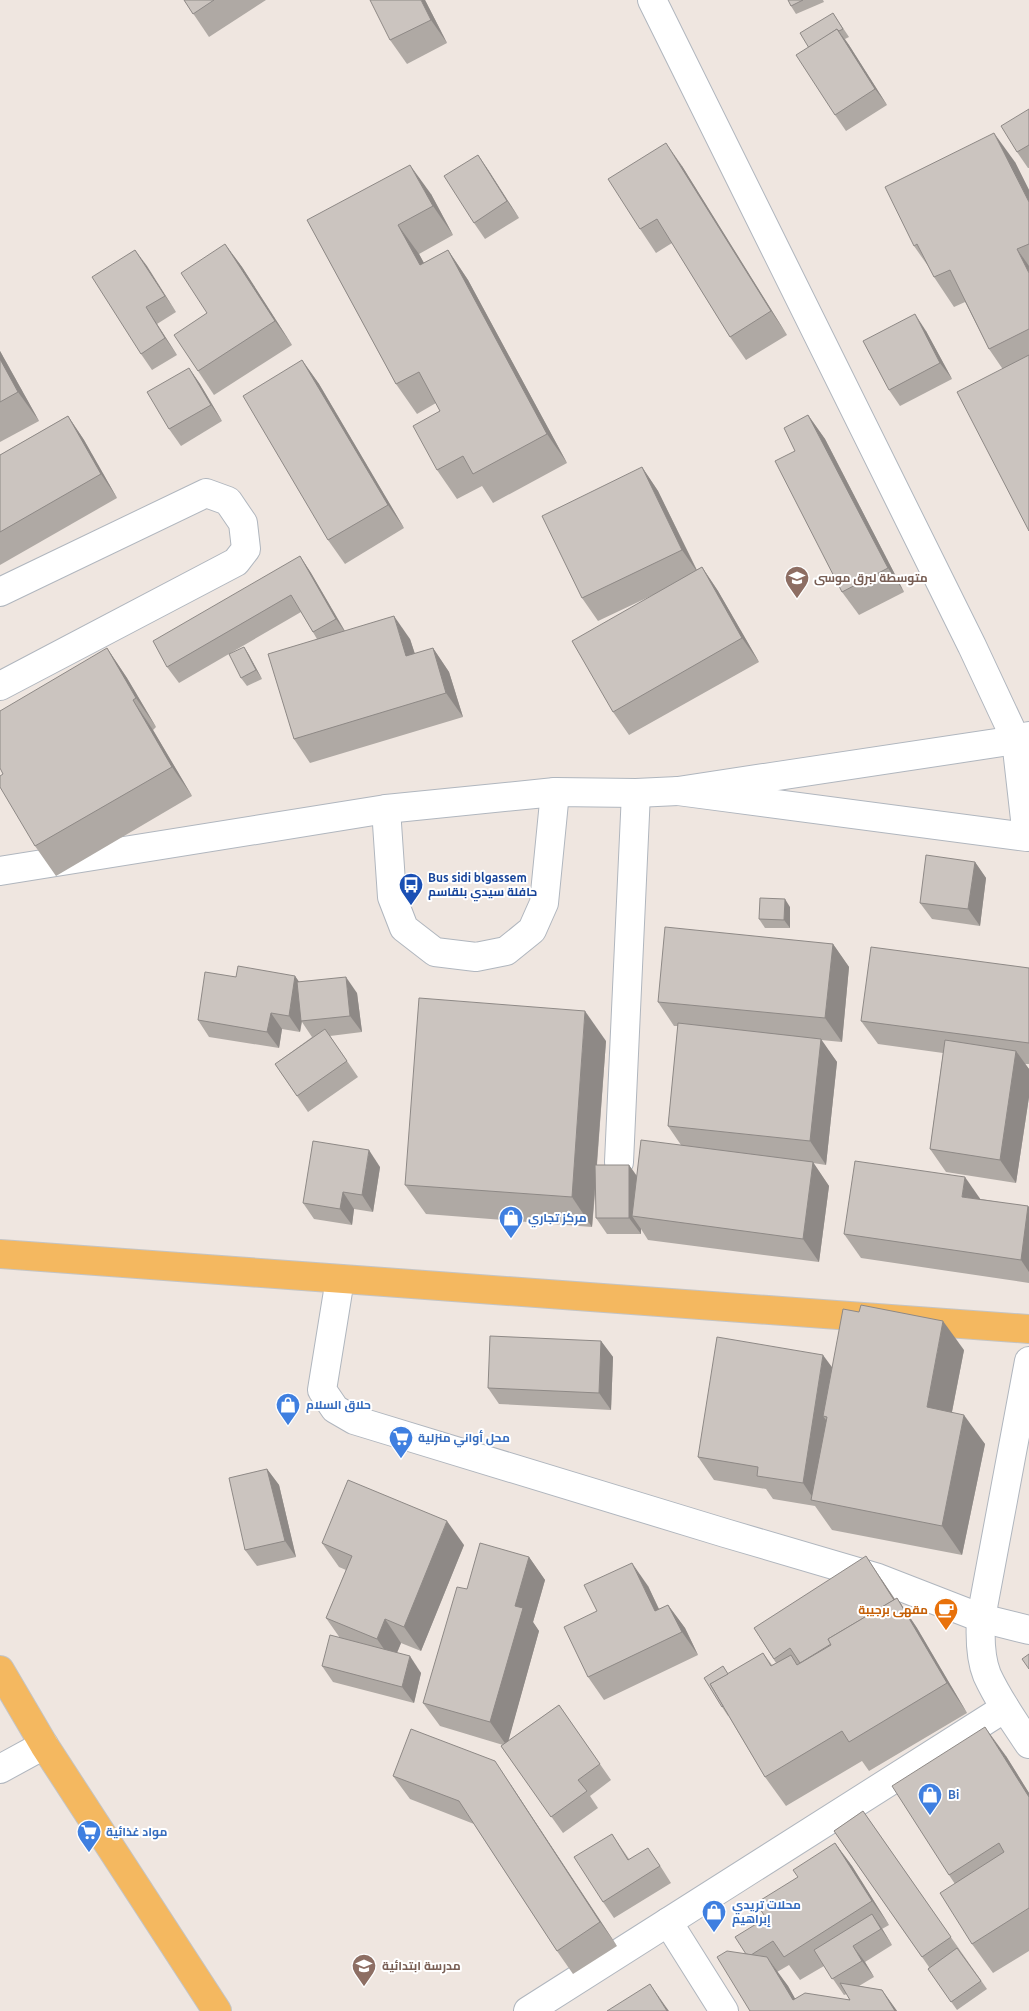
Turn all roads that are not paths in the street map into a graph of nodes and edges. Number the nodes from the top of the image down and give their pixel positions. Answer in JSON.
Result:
{"nodes":[{"id":1,"x":652,"y":0,"type":"edge"},
{"id":2,"x":0,"y":592,"type":"edge"},
{"id":3,"x":0,"y":686,"type":"edge"},
{"id":4,"x":1023,"y":738,"type":"edge"},
{"id":5,"x":678,"y":791,"type":"junction"},
{"id":6,"x":556,"y":792,"type":"junction"},
{"id":7,"x":636,"y":793,"type":"junction"},
{"id":8,"x":386,"y":809,"type":"junction"},
{"id":9,"x":1028,"y":837,"type":"edge"},
{"id":10,"x":0,"y":871,"type":"edge"},
{"id":11,"x":619,"y":1162,"type":"dead end"},
{"id":12,"x":3,"y":1256,"type":"edge"},
{"id":13,"x":340,"y":1279,"type":"junction"},
{"id":14,"x":1029,"y":1329,"type":"edge"},
{"id":15,"x":1029,"y":1361,"type":"edge"},
{"id":16,"x":981,"y":1618,"type":"junction"},
{"id":17,"x":1029,"y":1630,"type":"edge"},
{"id":18,"x":0,"y":1670,"type":"edge"},
{"id":19,"x":1005,"y":1708,"type":"junction"},
{"id":20,"x":1029,"y":1744,"type":"edge"},
{"id":21,"x":44,"y":1746,"type":"junction"},
{"id":22,"x":0,"y":1768,"type":"edge"},
{"id":23,"x":668,"y":1922,"type":"junction"},
{"id":24,"x":217,"y":2011,"type":"edge"},
{"id":25,"x":528,"y":2011,"type":"edge"},
{"id":26,"x":724,"y":2011,"type":"edge"}],
"edges":[{"from":1,"to":4,"type":"street"},
{"from":2,"to":3,"type":"street"},
{"from":4,"to":5,"type":"street"},
{"from":4,"to":9,"type":"street"},
{"from":5,"to":7,"type":"street"},
{"from":5,"to":9,"type":"street"},
{"from":6,"to":7,"type":"street"},
{"from":6,"to":8,"type":"street"},
{"from":6,"to":8,"type":"street"},
{"from":7,"to":11,"type":"street"},
{"from":8,"to":10,"type":"street"},
{"from":12,"to":13,"type":"main road"},
{"from":13,"to":14,"type":"main road"},
{"from":13,"to":16,"type":"street"},
{"from":15,"to":16,"type":"street"},
{"from":16,"to":17,"type":"street"},
{"from":16,"to":19,"type":"street"},
{"from":18,"to":21,"type":"main road"},
{"from":19,"to":20,"type":"street"},
{"from":19,"to":23,"type":"street"},
{"from":21,"to":22,"type":"street"},
{"from":21,"to":24,"type":"main road"},
{"from":23,"to":25,"type":"street"},
{"from":23,"to":26,"type":"street"}]}
